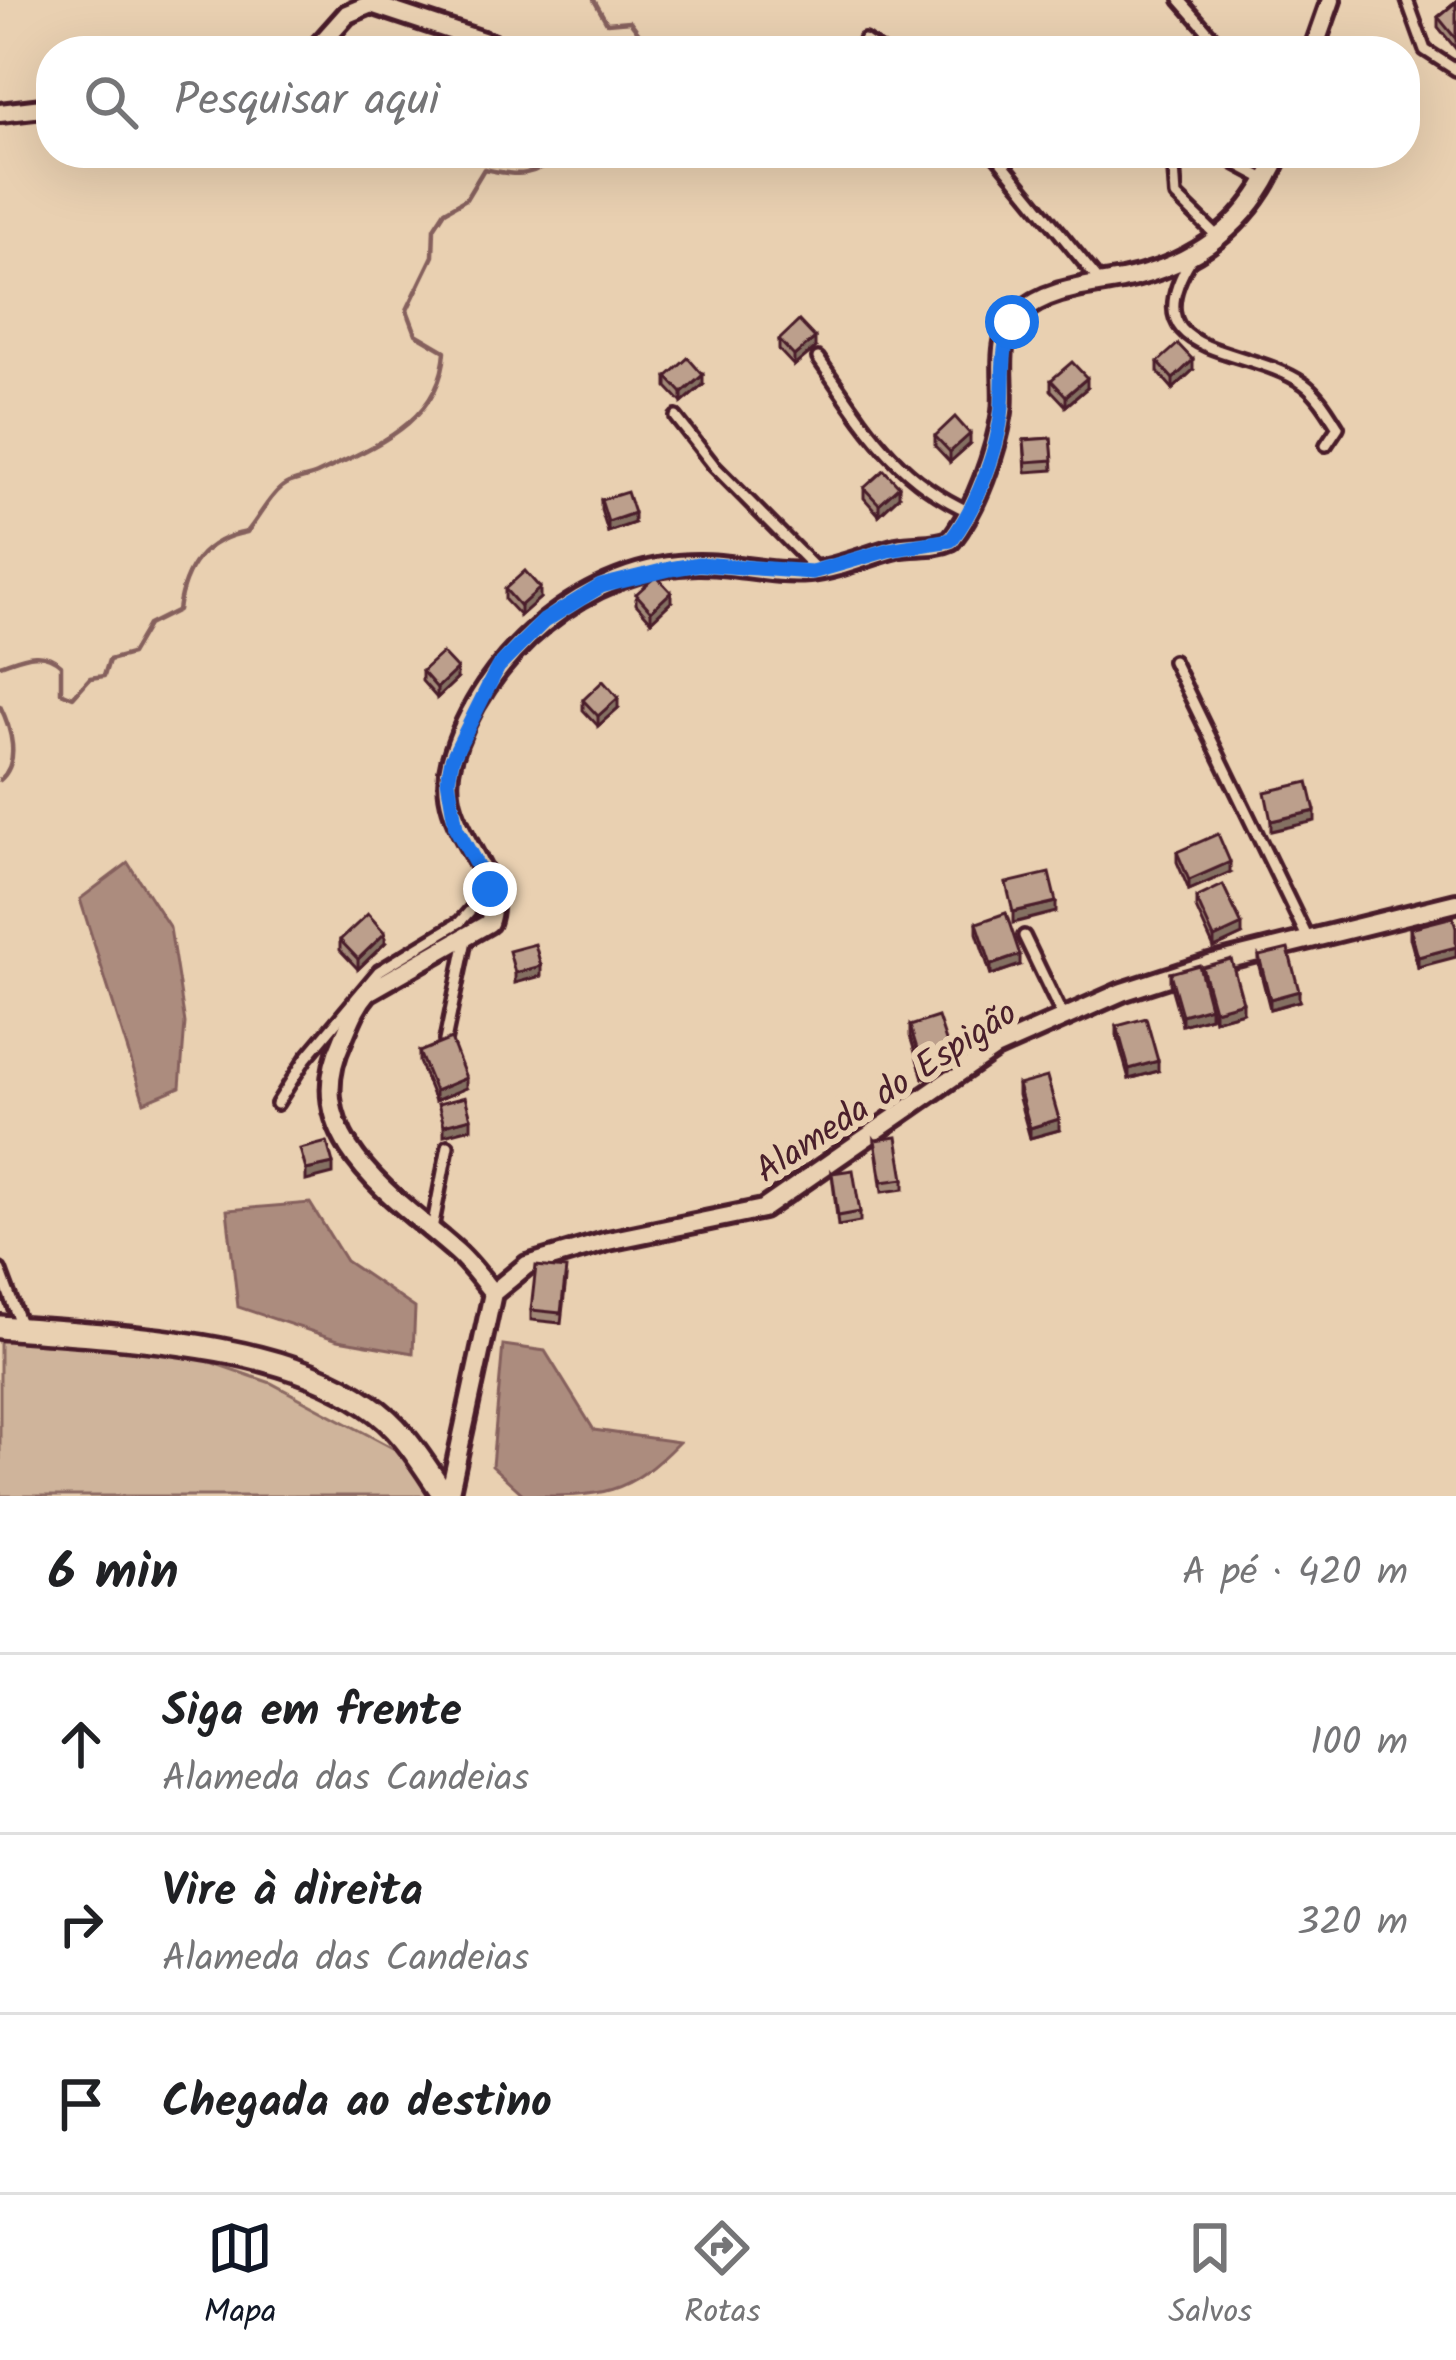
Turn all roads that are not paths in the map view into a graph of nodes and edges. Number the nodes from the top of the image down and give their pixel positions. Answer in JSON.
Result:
{"nodes":[{"id":1,"x":1180,"y":0,"type":"edge"},
{"id":2,"x":1330,"y":0,"type":"edge"},
{"id":3,"x":1408,"y":0,"type":"edge"},
{"id":4,"x":327,"y":36,"type":"edge"},
{"id":5,"x":468,"y":36,"type":"edge"},
{"id":6,"x":1212,"y":36,"type":"edge"},
{"id":7,"x":1317,"y":36,"type":"edge"},
{"id":8,"x":1456,"y":70,"type":"edge"},
{"id":9,"x":36,"y":108,"type":"edge"},
{"id":10,"x":0,"y":112,"type":"edge"},
{"id":11,"x":1006,"y":168,"type":"edge"},
{"id":12,"x":1174,"y":168,"type":"edge"},
{"id":13,"x":1243,"y":168,"type":"edge"},
{"id":14,"x":1273,"y":168,"type":"edge"},
{"id":15,"x":1267,"y":180,"type":"junction"},
{"id":16,"x":1220,"y":238,"type":"junction"},
{"id":17,"x":1194,"y":254,"type":"junction"},
{"id":18,"x":1100,"y":282,"type":"junction"},
{"id":19,"x":818,"y":358,"type":"dead end"},
{"id":20,"x":676,"y":418,"type":"dead end"},
{"id":21,"x":1326,"y":445,"type":"dead end"},
{"id":22,"x":970,"y":512,"type":"junction"},
{"id":23,"x":817,"y":570,"type":"junction"},
{"id":24,"x":1173,"y":661,"type":"dead end"},
{"id":25,"x":490,"y":889,"type":"junction"},
{"id":26,"x":1456,"y":903,"type":"edge"},
{"id":27,"x":1024,"y":936,"type":"dead end"},
{"id":28,"x":1308,"y":939,"type":"junction"},
{"id":29,"x":466,"y":940,"type":"junction"},
{"id":30,"x":1063,"y":1017,"type":"junction"},
{"id":31,"x":446,"y":1041,"type":"edge"},
{"id":32,"x":277,"y":1104,"type":"dead end"},
{"id":33,"x":448,"y":1146,"type":"dead end"},
{"id":34,"x":431,"y":1232,"type":"junction"},
{"id":35,"x":0,"y":1270,"type":"edge"},
{"id":36,"x":493,"y":1293,"type":"junction"},
{"id":37,"x":11,"y":1328,"type":"edge"},
{"id":38,"x":447,"y":1496,"type":"edge"}],
"edges":[{"from":1,"to":6,"type":"lane"},
{"from":2,"to":7,"type":"street"},
{"from":3,"to":8,"type":"lane"},
{"from":4,"to":5,"type":"street"},
{"from":9,"to":10,"type":"street"},
{"from":11,"to":18,"type":"lane"},
{"from":12,"to":16,"type":"lane"},
{"from":13,"to":15,"type":"lane"},
{"from":14,"to":15,"type":"street"},
{"from":15,"to":16,"type":"street"},
{"from":16,"to":17,"type":"street"},
{"from":17,"to":18,"type":"street"},
{"from":17,"to":21,"type":"lane"},
{"from":18,"to":22,"type":"street"},
{"from":19,"to":22,"type":"lane"},
{"from":20,"to":23,"type":"lane"},
{"from":22,"to":23,"type":"street"},
{"from":23,"to":25,"type":"street"},
{"from":24,"to":28,"type":"lane"},
{"from":25,"to":29,"type":"street"},
{"from":25,"to":32,"type":"lane"},
{"from":26,"to":28,"type":"street","name":"Alameda do Espigão"},
{"from":27,"to":30,"type":"lane"},
{"from":28,"to":30,"type":"street","name":"Alameda do Espigão"},
{"from":29,"to":31,"type":"lane"},
{"from":29,"to":34,"type":"street"},
{"from":30,"to":36,"type":"street","name":"Alameda do Espigão"},
{"from":33,"to":34,"type":"lane"},
{"from":34,"to":36,"type":"street"},
{"from":35,"to":37,"type":"lane"},
{"from":36,"to":38,"type":"street"},
{"from":37,"to":38,"type":"street"}]}
